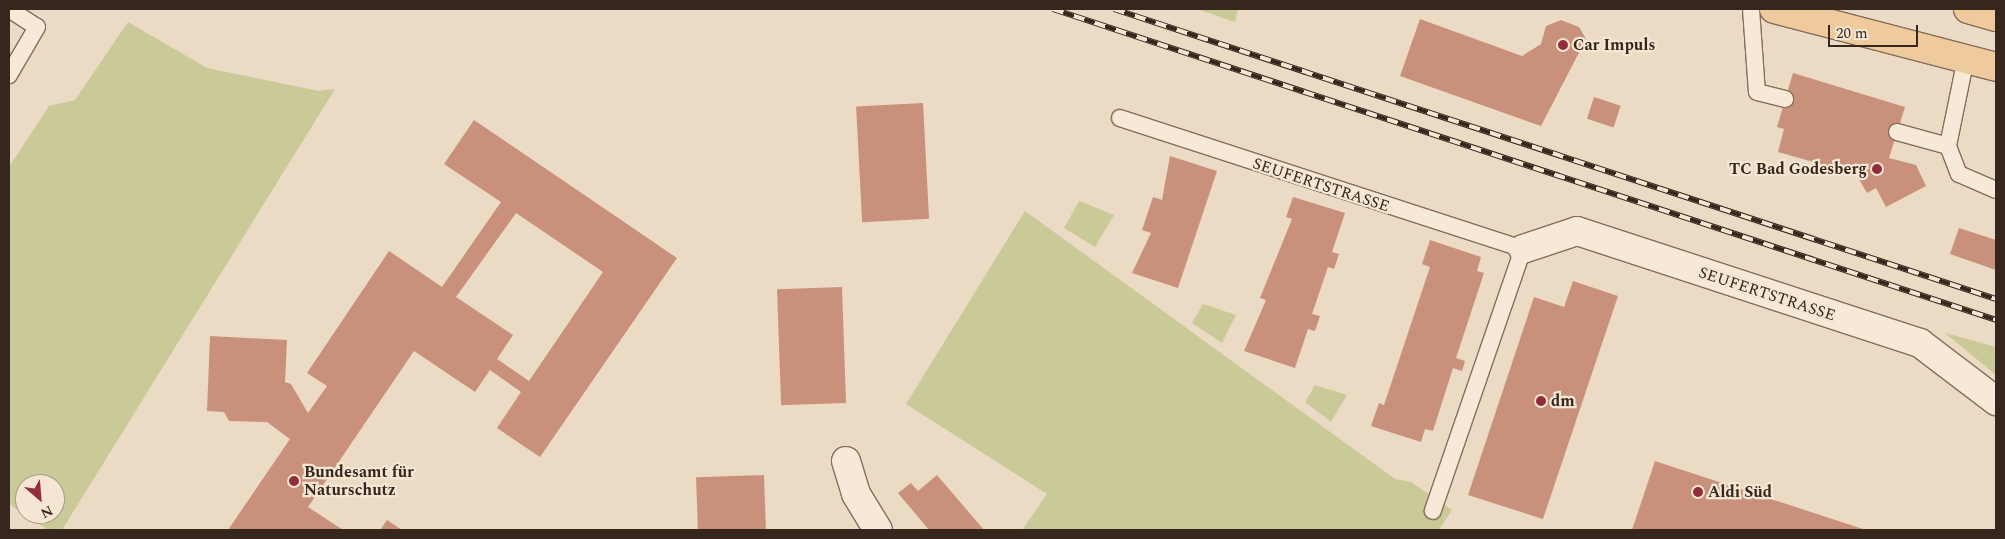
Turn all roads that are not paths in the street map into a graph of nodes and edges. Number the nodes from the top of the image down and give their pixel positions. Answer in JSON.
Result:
{"nodes":[{"id":1,"x":9,"y":9,"type":"edge"},
{"id":2,"x":1751,"y":9,"type":"edge"},
{"id":3,"x":1774,"y":9,"type":"edge"},
{"id":4,"x":1968,"y":9,"type":"edge"},
{"id":5,"x":1996,"y":17,"type":"edge"},
{"id":6,"x":1966,"y":58,"type":"junction"},
{"id":7,"x":1996,"y":66,"type":"edge"},
{"id":8,"x":9,"y":75,"type":"edge"},
{"id":9,"x":1785,"y":99,"type":"dead end"},
{"id":10,"x":1120,"y":118,"type":"dead end"},
{"id":11,"x":1897,"y":132,"type":"dead end"},
{"id":12,"x":1948,"y":146,"type":"junction"},
{"id":13,"x":1996,"y":190,"type":"edge"},
{"id":14,"x":1523,"y":249,"type":"junction"},
{"id":15,"x":1996,"y":401,"type":"edge"},
{"id":16,"x":846,"y":460,"type":"dead end"},
{"id":17,"x":1433,"y":510,"type":"dead end"},
{"id":18,"x":878,"y":530,"type":"edge"}],
"edges":[{"from":1,"to":8,"type":"lane"},
{"from":2,"to":9,"type":"lane"},
{"from":3,"to":6,"type":"main road"},
{"from":4,"to":5,"type":"main road"},
{"from":6,"to":7,"type":"main road"},
{"from":6,"to":12,"type":"lane"},
{"from":10,"to":14,"type":"lane","name":"SEUFERTSTRASSE"},
{"from":11,"to":12,"type":"lane"},
{"from":12,"to":13,"type":"lane"},
{"from":14,"to":15,"type":"street","name":"SEUFERTSTRASSE"},
{"from":14,"to":17,"type":"lane"},
{"from":16,"to":18,"type":"street"}]}
